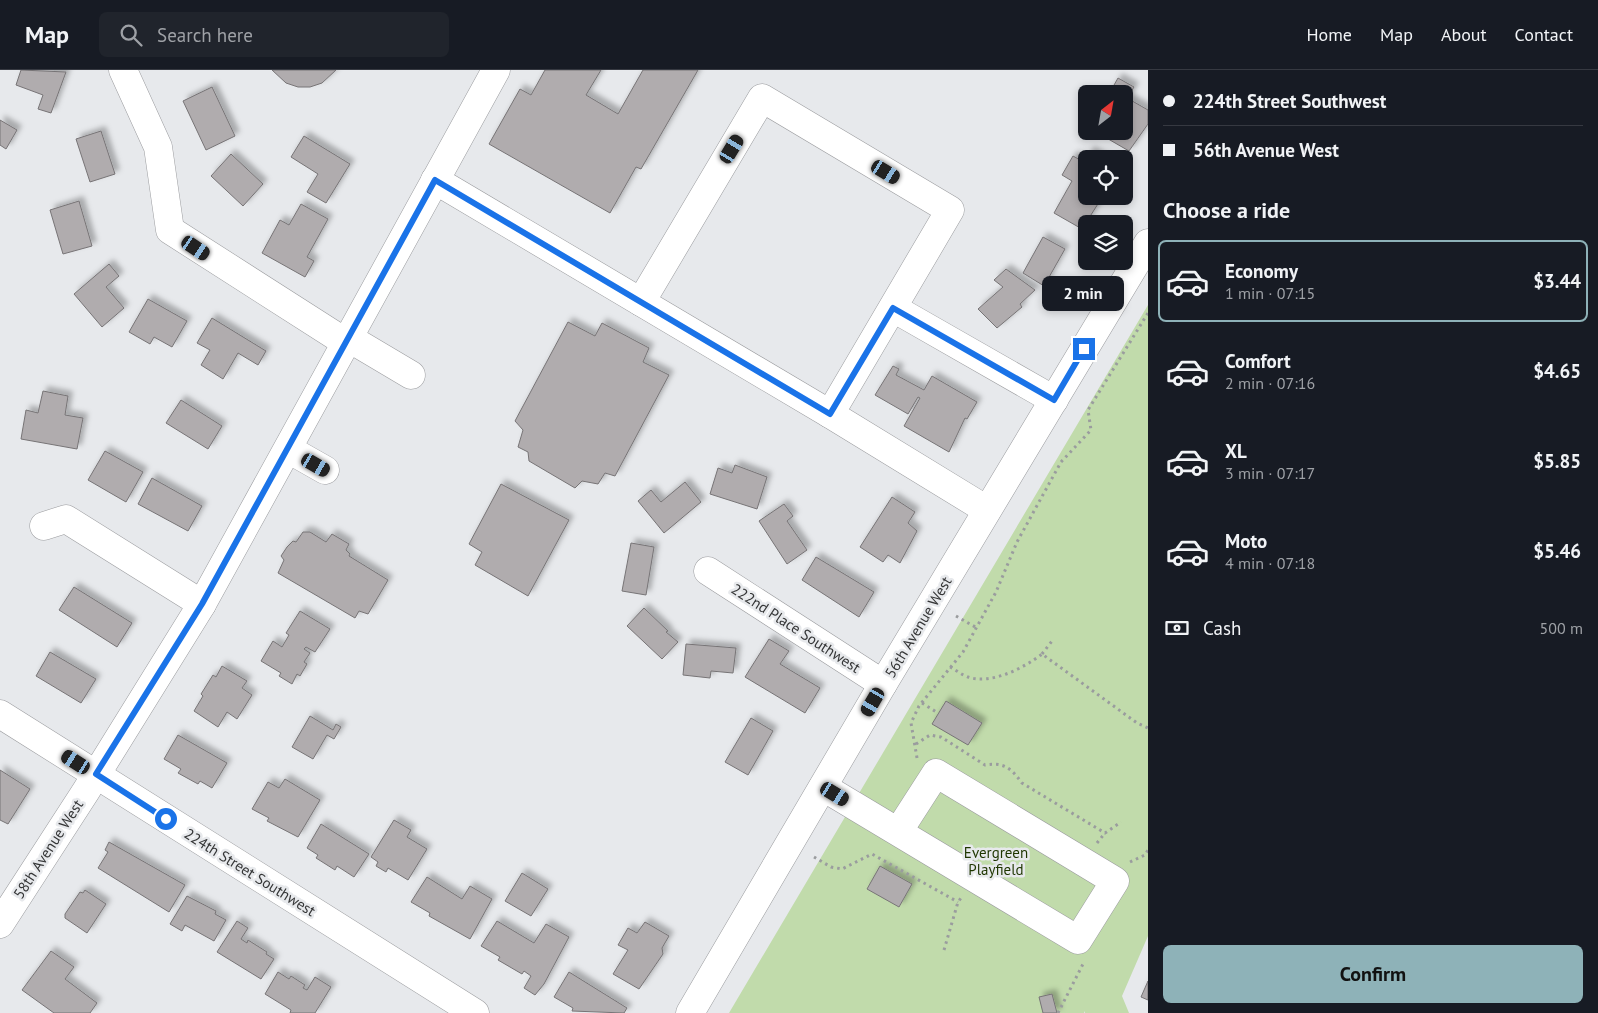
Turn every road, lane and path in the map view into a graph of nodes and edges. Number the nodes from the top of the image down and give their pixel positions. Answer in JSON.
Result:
{"nodes":[{"id":1,"x":123,"y":70,"type":"edge"},
{"id":2,"x":496,"y":70,"type":"edge"},
{"id":3,"x":435,"y":180,"type":"junction"},
{"id":4,"x":1148,"y":243,"type":"edge"},
{"id":5,"x":641,"y":302,"type":"junction"},
{"id":6,"x":893,"y":308,"type":"junction"},
{"id":7,"x":1148,"y":313,"type":"edge"},
{"id":8,"x":346,"y":340,"type":"junction"},
{"id":9,"x":411,"y":375,"type":"dead end"},
{"id":10,"x":1054,"y":400,"type":"junction"},
{"id":11,"x":841,"y":420,"type":"junction"},
{"id":12,"x":288,"y":449,"type":"junction"},
{"id":13,"x":325,"y":470,"type":"dead end"},
{"id":14,"x":988,"y":510,"type":"junction"},
{"id":15,"x":44,"y":526,"type":"dead end"},
{"id":16,"x":708,"y":571,"type":"dead end"},
{"id":17,"x":202,"y":604,"type":"junction"},
{"id":18,"x":956,"y":616,"type":"dead end"},
{"id":19,"x":976,"y":628,"type":"junction"},
{"id":20,"x":1052,"y":641,"type":"dead end"},
{"id":21,"x":1042,"y":654,"type":"junction"},
{"id":22,"x":950,"y":667,"type":"junction"},
{"id":23,"x":883,"y":684,"type":"junction"},
{"id":24,"x":922,"y":702,"type":"junction"},
{"id":25,"x":938,"y":713,"type":"dead end"},
{"id":26,"x":0,"y":714,"type":"edge"},
{"id":27,"x":1148,"y":728,"type":"edge"},
{"id":28,"x":916,"y":744,"type":"junction"},
{"id":29,"x":916,"y":765,"type":"dead end"},
{"id":30,"x":96,"y":774,"type":"junction"},
{"id":31,"x":823,"y":787,"type":"junction"},
{"id":32,"x":1121,"y":822,"type":"dead end"},
{"id":33,"x":898,"y":832,"type":"junction"},
{"id":34,"x":814,"y":857,"type":"dead end"},
{"id":35,"x":965,"y":895,"type":"dead end"},
{"id":36,"x":958,"y":902,"type":"junction"},
{"id":37,"x":0,"y":924,"type":"edge"},
{"id":38,"x":944,"y":950,"type":"dead end"},
{"id":39,"x":1086,"y":958,"type":"dead end"},
{"id":40,"x":475,"y":1013,"type":"edge"},
{"id":41,"x":690,"y":1013,"type":"edge"},
{"id":42,"x":1058,"y":1013,"type":"edge"}],
"edges":[{"from":1,"to":8,"type":"street"},
{"from":2,"to":3,"type":"street","name":"58th Avenue West"},
{"from":3,"to":5,"type":"street"},
{"from":3,"to":8,"type":"street","name":"58th Avenue West"},
{"from":4,"to":10,"type":"street","name":"56th Avenue West"},
{"from":5,"to":6,"type":"street"},
{"from":5,"to":11,"type":"street"},
{"from":6,"to":10,"type":"street"},
{"from":6,"to":11,"type":"street"},
{"from":7,"to":19,"type":"path"},
{"from":8,"to":9,"type":"street"},
{"from":8,"to":12,"type":"street","name":"58th Avenue West"},
{"from":10,"to":14,"type":"street","name":"56th Avenue West"},
{"from":11,"to":14,"type":"street"},
{"from":12,"to":13,"type":"street"},
{"from":12,"to":17,"type":"street","name":"58th Avenue West"},
{"from":14,"to":23,"type":"street","name":"56th Avenue West"},
{"from":15,"to":17,"type":"street"},
{"from":16,"to":23,"type":"street","name":"222nd Place Southwest"},
{"from":17,"to":30,"type":"street","name":"58th Avenue West"},
{"from":18,"to":19,"type":"path"},
{"from":19,"to":22,"type":"path"},
{"from":20,"to":21,"type":"path"},
{"from":21,"to":22,"type":"path"},
{"from":21,"to":27,"type":"path"},
{"from":22,"to":24,"type":"path"},
{"from":23,"to":31,"type":"street","name":"56th Avenue West"},
{"from":24,"to":25,"type":"path"},
{"from":24,"to":28,"type":"path"},
{"from":26,"to":30,"type":"street","name":"224th Street Southwest"},
{"from":28,"to":29,"type":"path"},
{"from":28,"to":32,"type":"path"},
{"from":30,"to":37,"type":"street","name":"58th Avenue West"},
{"from":30,"to":40,"type":"street","name":"224th Street Southwest"},
{"from":31,"to":33,"type":"street"},
{"from":31,"to":41,"type":"street","name":"56th Avenue West"},
{"from":33,"to":33,"type":"street"},
{"from":34,"to":36,"type":"path"},
{"from":35,"to":36,"type":"path"},
{"from":36,"to":38,"type":"path"},
{"from":39,"to":42,"type":"path"}]}
